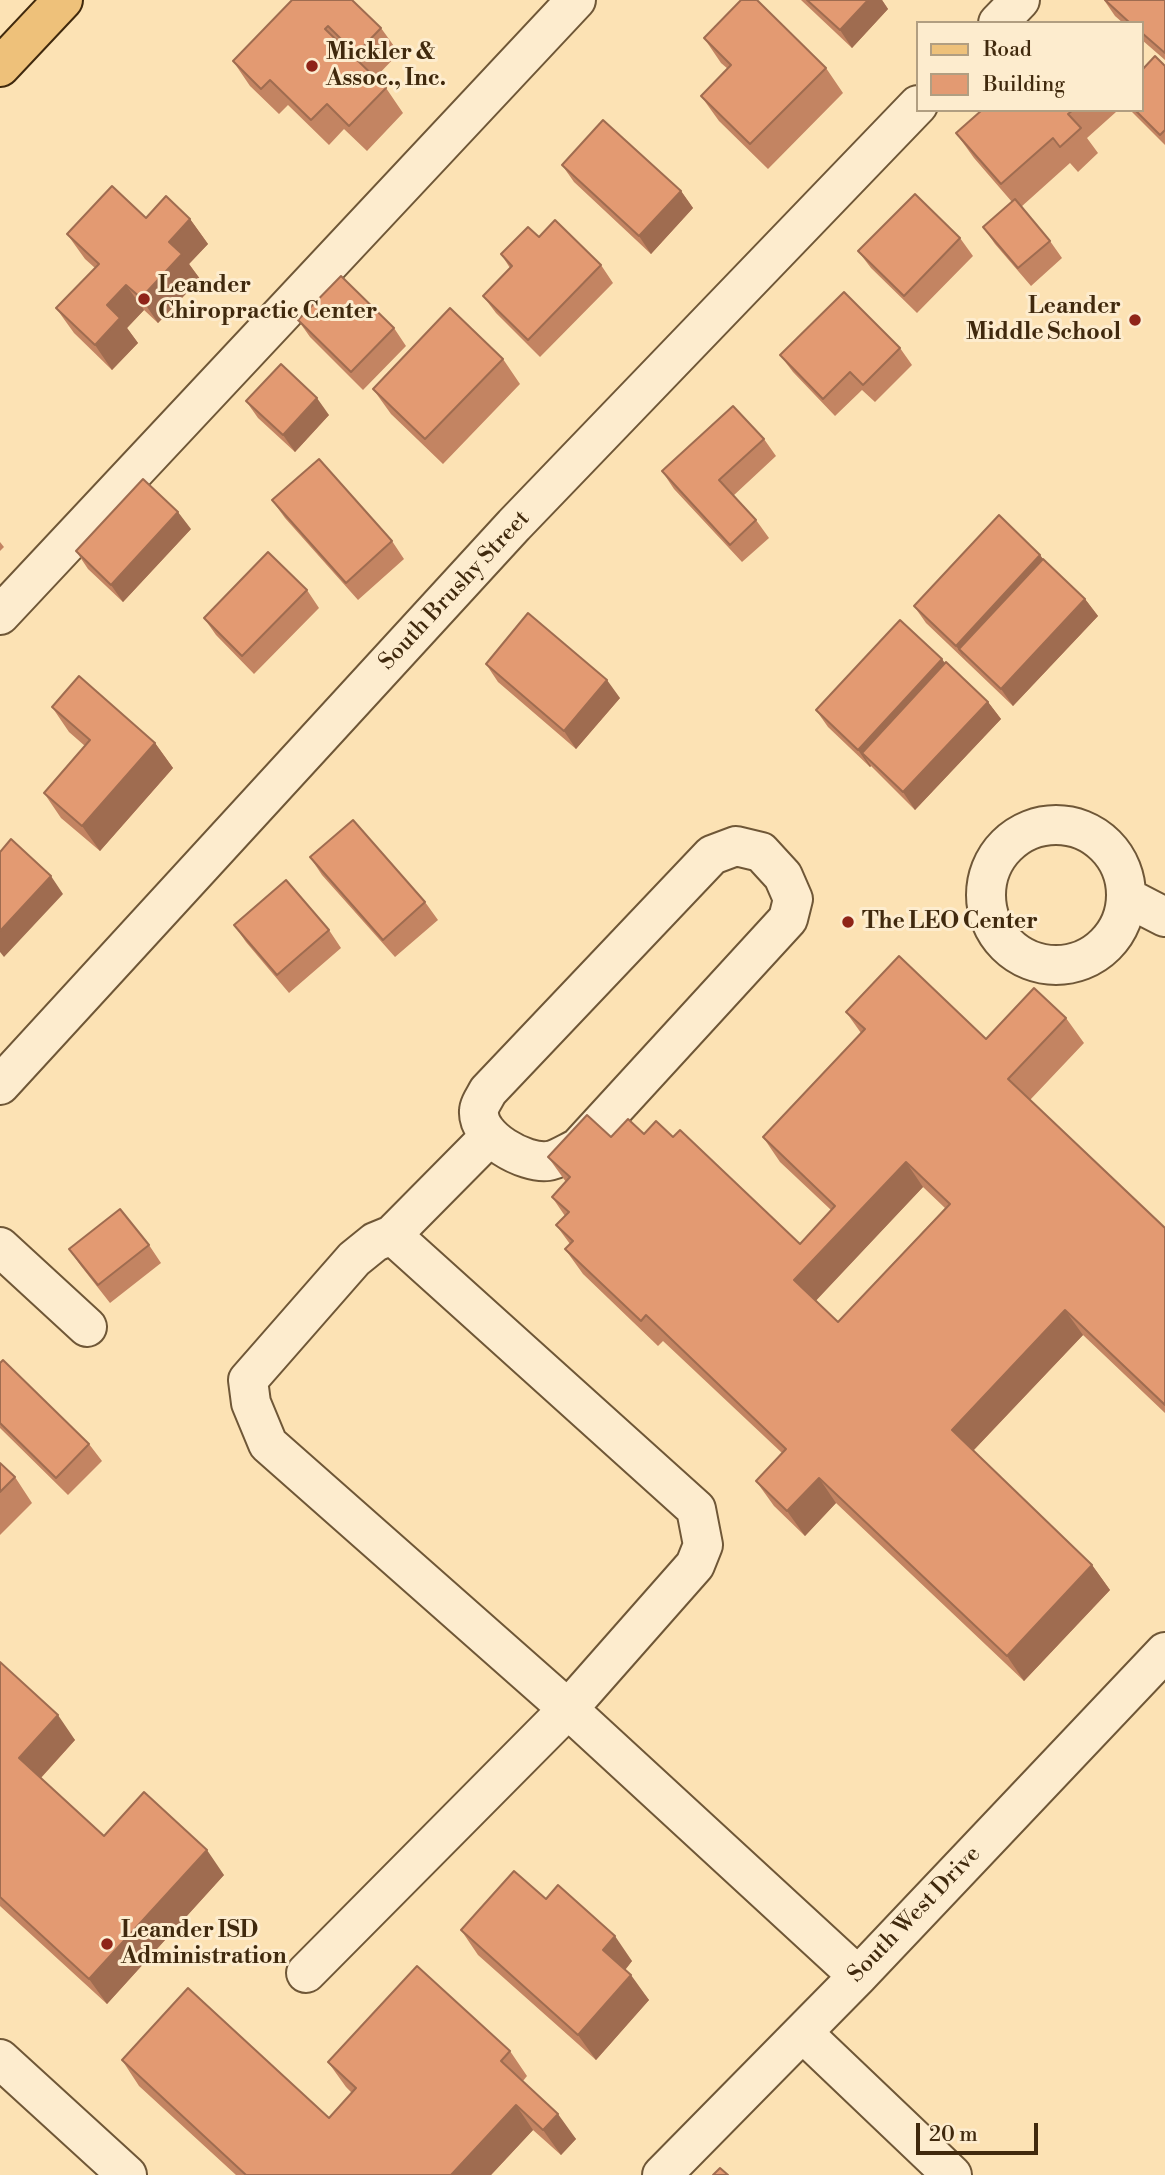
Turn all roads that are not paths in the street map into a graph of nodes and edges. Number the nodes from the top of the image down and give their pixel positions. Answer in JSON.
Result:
{"nodes":[{"id":1,"x":63,"y":0,"type":"edge"},
{"id":2,"x":576,"y":0,"type":"edge"},
{"id":3,"x":1020,"y":0,"type":"edge"},
{"id":4,"x":1000,"y":21,"type":"edge"},
{"id":5,"x":0,"y":67,"type":"edge"},
{"id":6,"x":916,"y":107,"type":"edge"},
{"id":7,"x":0,"y":615,"type":"edge"},
{"id":8,"x":1126,"y":897,"type":"dead end"},
{"id":9,"x":1165,"y":917,"type":"edge"},
{"id":10,"x":0,"y":1085,"type":"edge"},
{"id":11,"x":489,"y":1137,"type":"junction"},
{"id":12,"x":392,"y":1236,"type":"junction"},
{"id":13,"x":0,"y":1247,"type":"edge"},
{"id":14,"x":87,"y":1327,"type":"dead end"},
{"id":15,"x":1161,"y":1665,"type":"edge"},
{"id":16,"x":568,"y":1709,"type":"junction"},
{"id":17,"x":306,"y":1973,"type":"dead end"},
{"id":18,"x":858,"y":1976,"type":"junction"},
{"id":19,"x":803,"y":2033,"type":"junction"},
{"id":20,"x":0,"y":2059,"type":"edge"},
{"id":21,"x":127,"y":2175,"type":"edge"},
{"id":22,"x":662,"y":2175,"type":"edge"},
{"id":23,"x":952,"y":2175,"type":"edge"}],
"edges":[{"from":1,"to":5,"type":"main road"},
{"from":2,"to":7,"type":"street"},
{"from":3,"to":4,"type":"street"},
{"from":6,"to":10,"type":"street","name":"South Brushy Street"},
{"from":8,"to":9,"type":"street"},
{"from":11,"to":11,"type":"street"},
{"from":11,"to":12,"type":"street"},
{"from":12,"to":16,"type":"street"},
{"from":12,"to":16,"type":"street"},
{"from":13,"to":14,"type":"street"},
{"from":15,"to":18,"type":"street","name":"South West Drive"},
{"from":16,"to":17,"type":"street"},
{"from":16,"to":18,"type":"street"},
{"from":18,"to":19,"type":"street","name":"South West Drive"},
{"from":19,"to":22,"type":"street","name":"South West Drive"},
{"from":19,"to":23,"type":"street"},
{"from":20,"to":21,"type":"street"}]}
